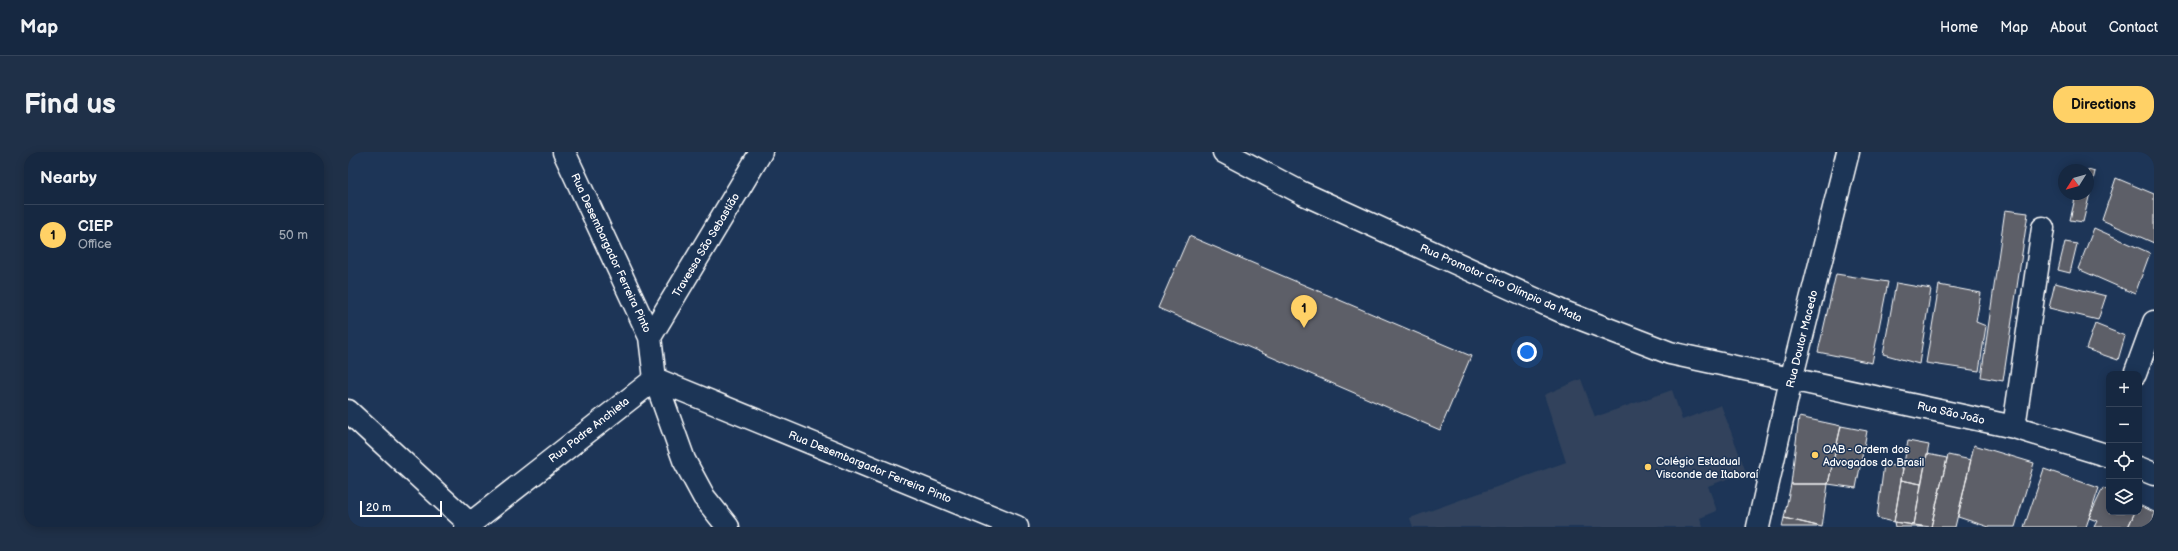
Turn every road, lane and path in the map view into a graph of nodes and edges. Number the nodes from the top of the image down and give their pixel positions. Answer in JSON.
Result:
{"nodes":[{"id":1,"x":564,"y":152,"type":"edge"},
{"id":2,"x":761,"y":152,"type":"edge"},
{"id":3,"x":1224,"y":152,"type":"edge"},
{"id":4,"x":1848,"y":152,"type":"edge"},
{"id":5,"x":2043,"y":228,"type":"dead end"},
{"id":6,"x":2154,"y":322,"type":"edge"},
{"id":7,"x":650,"y":337,"type":"junction"},
{"id":8,"x":2136,"y":371,"type":"edge"},
{"id":9,"x":655,"y":379,"type":"junction"},
{"id":10,"x":1791,"y":380,"type":"junction"},
{"id":11,"x":348,"y":411,"type":"edge"},
{"id":12,"x":2014,"y":427,"type":"junction"},
{"id":13,"x":2106,"y":451,"type":"edge"},
{"id":14,"x":2142,"y":469,"type":"edge"},
{"id":15,"x":2154,"y":474,"type":"edge"},
{"id":16,"x":468,"y":526,"type":"edge"},
{"id":17,"x":728,"y":527,"type":"edge"},
{"id":18,"x":1017,"y":527,"type":"edge"},
{"id":19,"x":1758,"y":527,"type":"edge"}],
"edges":[{"from":1,"to":7,"type":"street","name":"Rua Desembargador Ferreira Pinto"},
{"from":2,"to":7,"type":"street","name":"Travessa São Sebastião"},
{"from":3,"to":10,"type":"street","name":"Rua Promotor Ciro Olímpio da Mata"},
{"from":4,"to":10,"type":"street","name":"Rua Doutor Macedo"},
{"from":5,"to":12,"type":"street"},
{"from":6,"to":8,"type":"street"},
{"from":7,"to":9,"type":"street","name":"Rua Desembargador Ferreira Pinto"},
{"from":9,"to":16,"type":"street","name":"Rua Padre Anchieta"},
{"from":9,"to":17,"type":"street","name":"Rua Desembargador Ferreira Pinto"},
{"from":9,"to":18,"type":"street","name":"Rua Desembargador Ferreira Pinto"},
{"from":10,"to":12,"type":"street","name":"Rua São João"},
{"from":10,"to":19,"type":"street","name":"Rua Doutor Macedo"},
{"from":11,"to":16,"type":"street"},
{"from":12,"to":13,"type":"street","name":"Rua São João"},
{"from":14,"to":15,"type":"street"}]}
